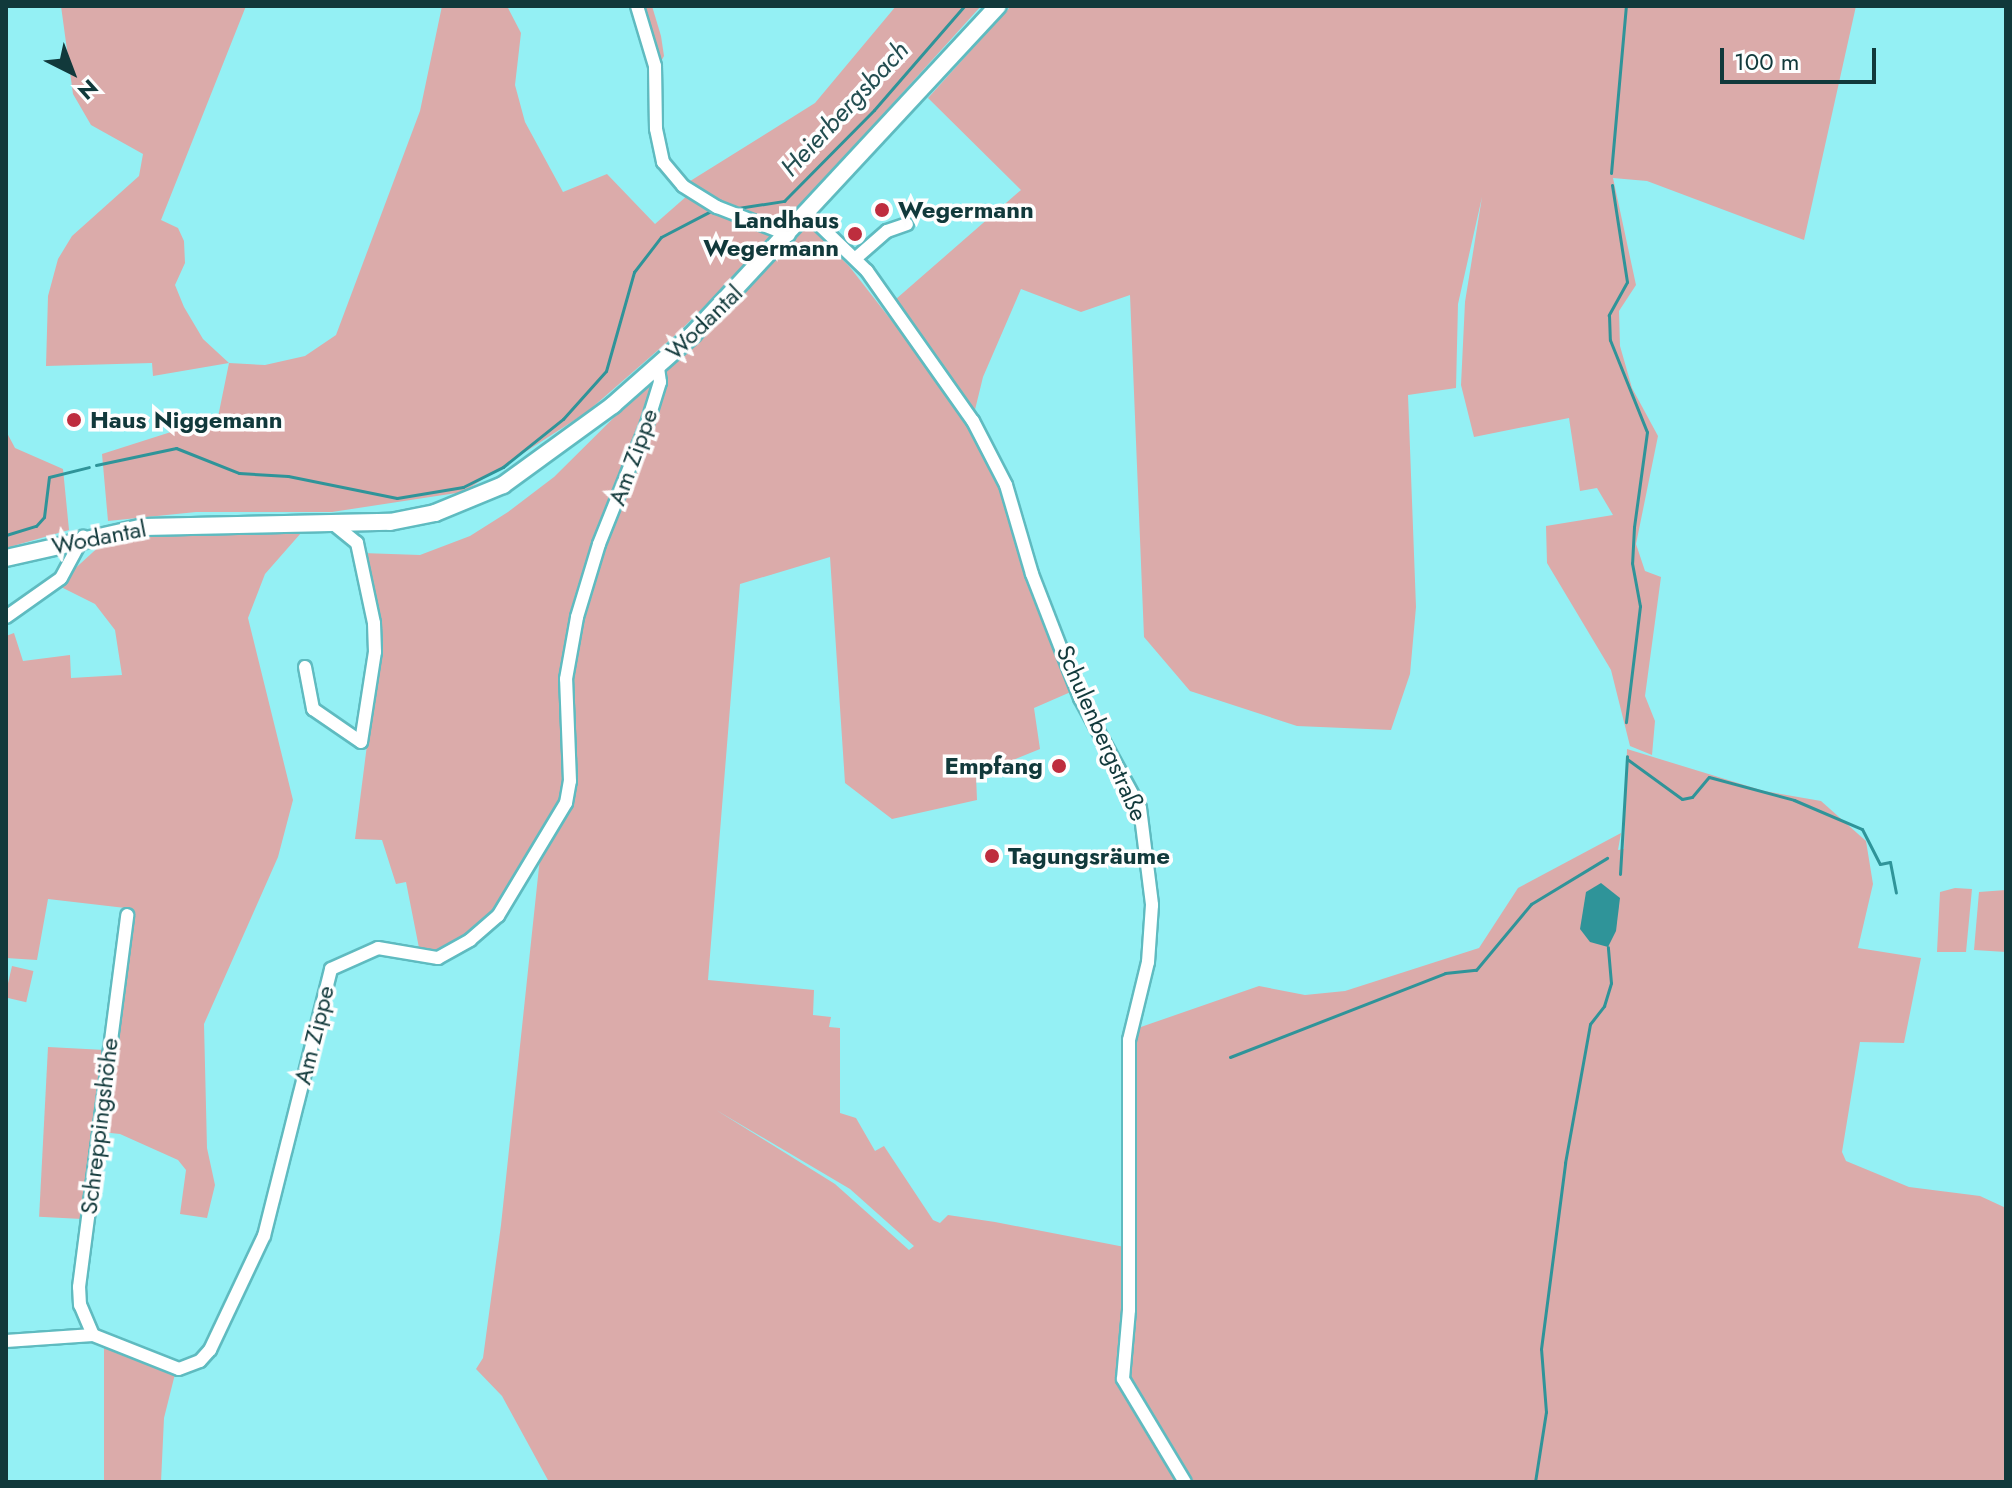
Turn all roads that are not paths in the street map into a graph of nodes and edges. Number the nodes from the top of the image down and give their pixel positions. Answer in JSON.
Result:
{"nodes":[{"id":1,"x":637,"y":6,"type":"edge"},
{"id":2,"x":998,"y":6,"type":"edge"},
{"id":3,"x":808,"y":214,"type":"junction"},
{"id":4,"x":907,"y":224,"type":"dead end"},
{"id":5,"x":789,"y":235,"type":"junction"},
{"id":6,"x":856,"y":258,"type":"junction"},
{"id":7,"x":658,"y":367,"type":"junction"},
{"id":8,"x":336,"y":526,"type":"junction"},
{"id":9,"x":83,"y":537,"type":"junction"},
{"id":10,"x":6,"y":558,"type":"edge"},
{"id":11,"x":6,"y":617,"type":"edge"},
{"id":12,"x":305,"y":667,"type":"dead end"},
{"id":13,"x":127,"y":915,"type":"dead end"},
{"id":14,"x":93,"y":1335,"type":"junction"},
{"id":15,"x":6,"y":1341,"type":"edge"},
{"id":16,"x":1185,"y":1482,"type":"edge"}],
"edges":[{"from":1,"to":5,"type":"street"},
{"from":2,"to":3,"type":"main road","name":"Wodantal"},
{"from":3,"to":5,"type":"main road","name":"Wodantal"},
{"from":3,"to":6,"type":"street","name":"Schulenbergstraße"},
{"from":4,"to":6,"type":"street"},
{"from":5,"to":7,"type":"main road","name":"Wodantal"},
{"from":6,"to":16,"type":"street","name":"Schulenbergstraße"},
{"from":7,"to":8,"type":"main road","name":"Wodantal"},
{"from":7,"to":14,"type":"street","name":"Am Zippe"},
{"from":8,"to":9,"type":"main road","name":"Wodantal"},
{"from":8,"to":12,"type":"street"},
{"from":9,"to":10,"type":"main road","name":"Wodantal"},
{"from":9,"to":11,"type":"street"},
{"from":13,"to":14,"type":"street","name":"Schreppingshöhe"},
{"from":14,"to":15,"type":"street","name":"Am Zippe"}]}
